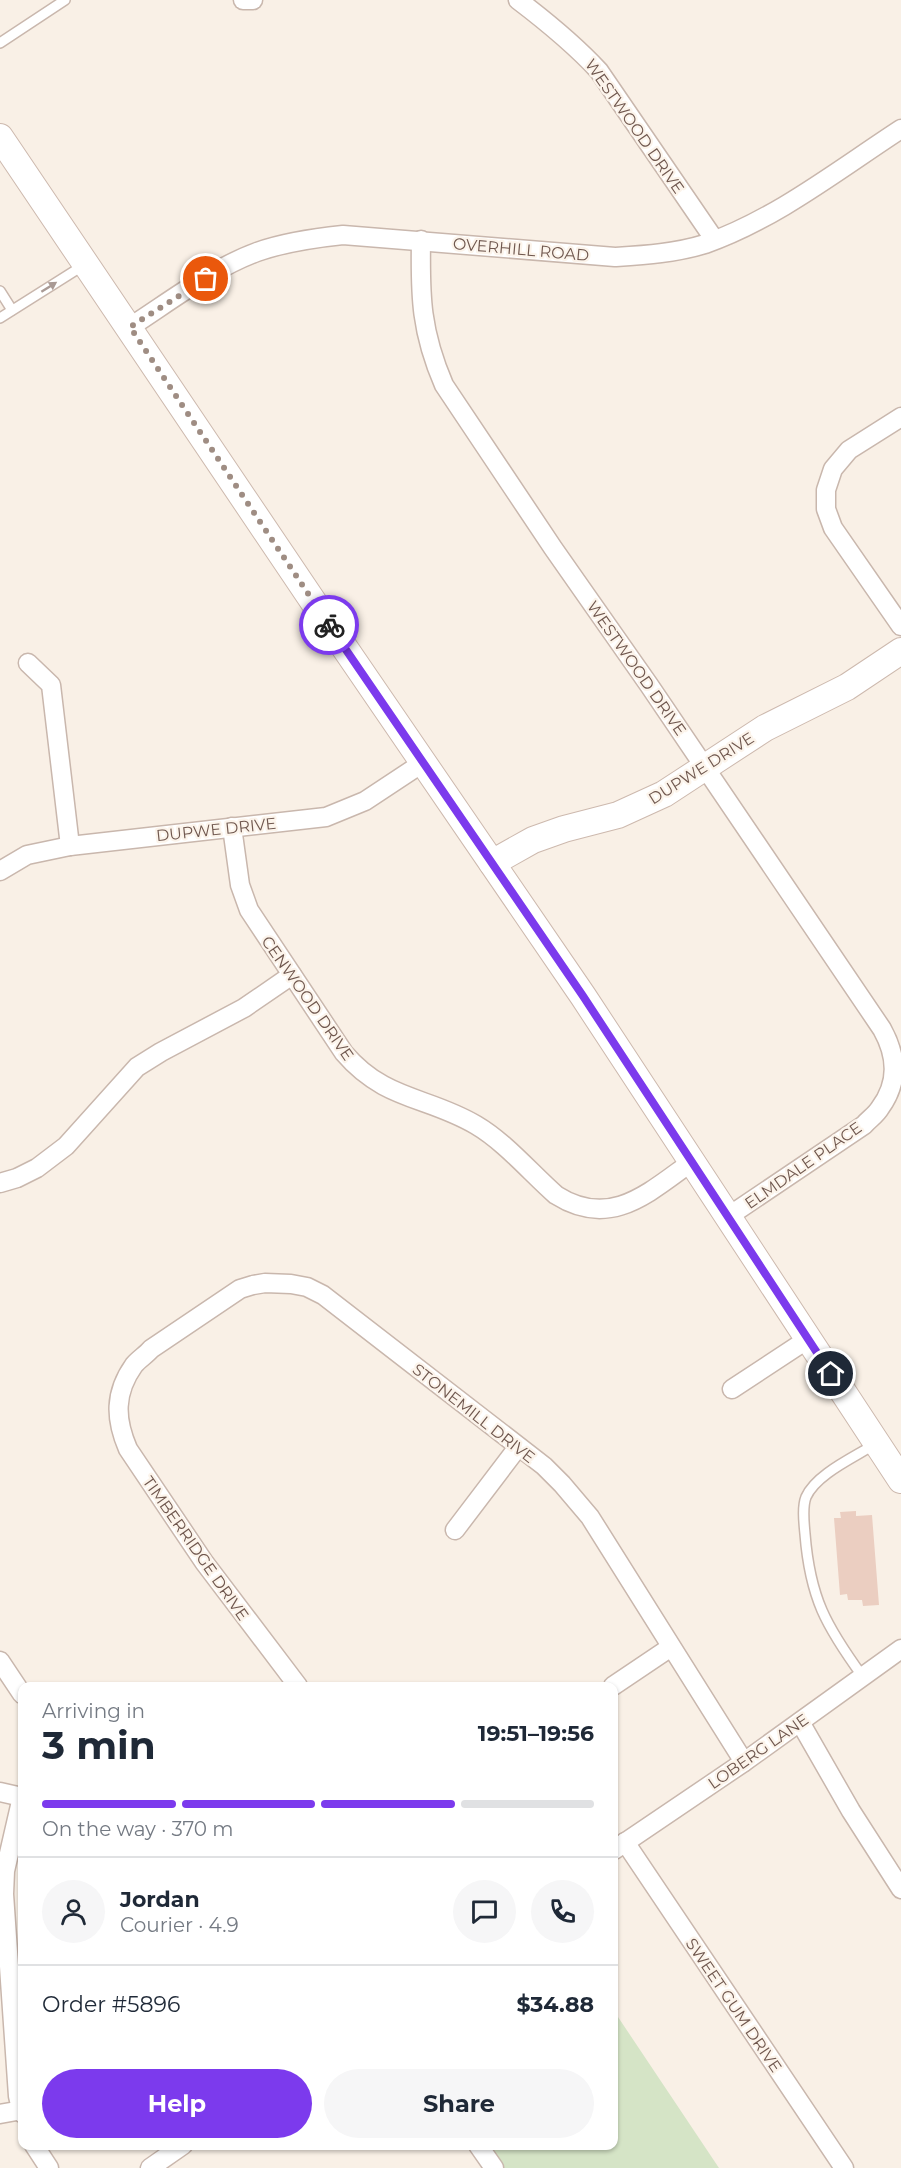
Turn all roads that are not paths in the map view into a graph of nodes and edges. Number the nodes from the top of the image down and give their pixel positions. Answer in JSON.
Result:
{"nodes":[{"id":1,"x":65,"y":0,"type":"edge"},
{"id":2,"x":243,"y":0,"type":"edge"},
{"id":3,"x":253,"y":0,"type":"edge"},
{"id":4,"x":518,"y":0,"type":"edge"},
{"id":5,"x":0,"y":43,"type":"edge"},
{"id":6,"x":901,"y":129,"type":"edge"},
{"id":7,"x":3,"y":147,"type":"edge"},
{"id":8,"x":714,"y":239,"type":"junction"},
{"id":9,"x":421,"y":240,"type":"junction"},
{"id":10,"x":86,"y":263,"type":"junction"},
{"id":11,"x":0,"y":291,"type":"edge"},
{"id":12,"x":12,"y":310,"type":"junction"},
{"id":13,"x":0,"y":318,"type":"edge"},
{"id":14,"x":130,"y":327,"type":"junction"},
{"id":15,"x":901,"y":417,"type":"edge"},
{"id":16,"x":901,"y":626,"type":"edge"},
{"id":17,"x":901,"y":651,"type":"edge"},
{"id":18,"x":28,"y":663,"type":"dead end"},
{"id":19,"x":423,"y":762,"type":"junction"},
{"id":20,"x":705,"y":768,"type":"junction"},
{"id":21,"x":232,"y":827,"type":"junction"},
{"id":22,"x":70,"y":846,"type":"junction"},
{"id":23,"x":492,"y":863,"type":"junction"},
{"id":24,"x":0,"y":871,"type":"edge"},
{"id":25,"x":292,"y":975,"type":"junction"},
{"id":26,"x":897,"y":1082,"type":"edge"},
{"id":27,"x":693,"y":1161,"type":"junction"},
{"id":28,"x":0,"y":1183,"type":"edge"},
{"id":29,"x":729,"y":1216,"type":"junction"},
{"id":30,"x":808,"y":1339,"type":"junction"},
{"id":31,"x":732,"y":1389,"type":"dead end"},
{"id":32,"x":119,"y":1400,"type":"joint"},
{"id":33,"x":877,"y":1443,"type":"junction"},
{"id":34,"x":518,"y":1447,"type":"junction"},
{"id":35,"x":901,"y":1480,"type":"edge"},
{"id":36,"x":455,"y":1530,"type":"dead end"},
{"id":37,"x":671,"y":1647,"type":"junction"},
{"id":38,"x":901,"y":1649,"type":"edge"},
{"id":39,"x":0,"y":1662,"type":"edge"},
{"id":40,"x":863,"y":1677,"type":"junction"},
{"id":41,"x":295,"y":1682,"type":"edge"},
{"id":42,"x":618,"y":1683,"type":"edge"},
{"id":43,"x":18,"y":1688,"type":"edge"},
{"id":44,"x":800,"y":1722,"type":"junction"},
{"id":45,"x":744,"y":1762,"type":"junction"},
{"id":46,"x":0,"y":1792,"type":"edge"},
{"id":47,"x":18,"y":1796,"type":"edge"},
{"id":48,"x":18,"y":1814,"type":"edge"},
{"id":49,"x":619,"y":1846,"type":"edge"},
{"id":50,"x":901,"y":1890,"type":"edge"},
{"id":51,"x":5,"y":1982,"type":"edge"},
{"id":52,"x":18,"y":2096,"type":"edge"},
{"id":53,"x":18,"y":2112,"type":"edge"},
{"id":54,"x":0,"y":2114,"type":"edge"},
{"id":55,"x":37,"y":2150,"type":"edge"},
{"id":56,"x":176,"y":2150,"type":"edge"},
{"id":57,"x":481,"y":2150,"type":"edge"},
{"id":58,"x":49,"y":2168,"type":"edge"},
{"id":59,"x":150,"y":2168,"type":"edge"},
{"id":60,"x":494,"y":2168,"type":"edge"},
{"id":61,"x":844,"y":2168,"type":"edge"}],
"edges":[{"from":1,"to":5,"type":"lane"},
{"from":2,"to":3,"type":"street"},
{"from":4,"to":8,"type":"street","name":"WESTWOOD DRIVE"},
{"from":6,"to":8,"type":"street","name":"OVERHILL ROAD"},
{"from":7,"to":10,"type":"street"},
{"from":8,"to":9,"type":"street","name":"OVERHILL ROAD"},
{"from":9,"to":14,"type":"street","name":"OVERHILL ROAD"},
{"from":9,"to":20,"type":"street","name":"WESTWOOD DRIVE"},
{"from":12,"to":10,"type":"lane","one_way":true},
{"from":10,"to":14,"type":"street"},
{"from":11,"to":12,"type":"lane"},
{"from":12,"to":13,"type":"lane"},
{"from":14,"to":19,"type":"street"},
{"from":15,"to":16,"type":"street"},
{"from":17,"to":20,"type":"street","name":"DUPWE DRIVE"},
{"from":18,"to":22,"type":"street"},
{"from":19,"to":21,"type":"street","name":"DUPWE DRIVE"},
{"from":19,"to":23,"type":"street"},
{"from":20,"to":23,"type":"street","name":"DUPWE DRIVE"},
{"from":20,"to":26,"type":"street","name":"WESTWOOD DRIVE"},
{"from":21,"to":22,"type":"street","name":"DUPWE DRIVE"},
{"from":21,"to":25,"type":"street","name":"CENWOOD DRIVE"},
{"from":22,"to":24,"type":"street","name":"DUPWE DRIVE"},
{"from":23,"to":27,"type":"street"},
{"from":25,"to":27,"type":"street","name":"CENWOOD DRIVE"},
{"from":25,"to":28,"type":"street"},
{"from":26,"to":29,"type":"street","name":"ELMDALE PLACE"},
{"from":27,"to":29,"type":"street"},
{"from":29,"to":30,"type":"street"},
{"from":30,"to":31,"type":"street"},
{"from":30,"to":33,"type":"street"},
{"from":32,"to":34,"type":"street","name":"STONEMILL DRIVE"},
{"from":32,"to":41,"type":"street","name":"TIMBERRIDGE DRIVE"},
{"from":33,"to":35,"type":"street"},
{"from":33,"to":40,"type":"lane"},
{"from":34,"to":36,"type":"street"},
{"from":34,"to":37,"type":"street","name":"STONEMILL DRIVE"},
{"from":37,"to":42,"type":"street"},
{"from":37,"to":45,"type":"street","name":"STONEMILL DRIVE"},
{"from":38,"to":40,"type":"street","name":"LOBERG LANE"},
{"from":39,"to":43,"type":"street"},
{"from":40,"to":44,"type":"street","name":"LOBERG LANE"},
{"from":44,"to":45,"type":"street","name":"LOBERG LANE"},
{"from":44,"to":50,"type":"street"},
{"from":45,"to":49,"type":"street","name":"LOBERG LANE"},
{"from":46,"to":47,"type":"street"},
{"from":48,"to":51,"type":"street"},
{"from":49,"to":61,"type":"street","name":"SWEET GUM DRIVE"},
{"from":51,"to":52,"type":"street"},
{"from":53,"to":54,"type":"street"},
{"from":55,"to":58,"type":"street"},
{"from":56,"to":59,"type":"street"},
{"from":57,"to":60,"type":"street"}]}
